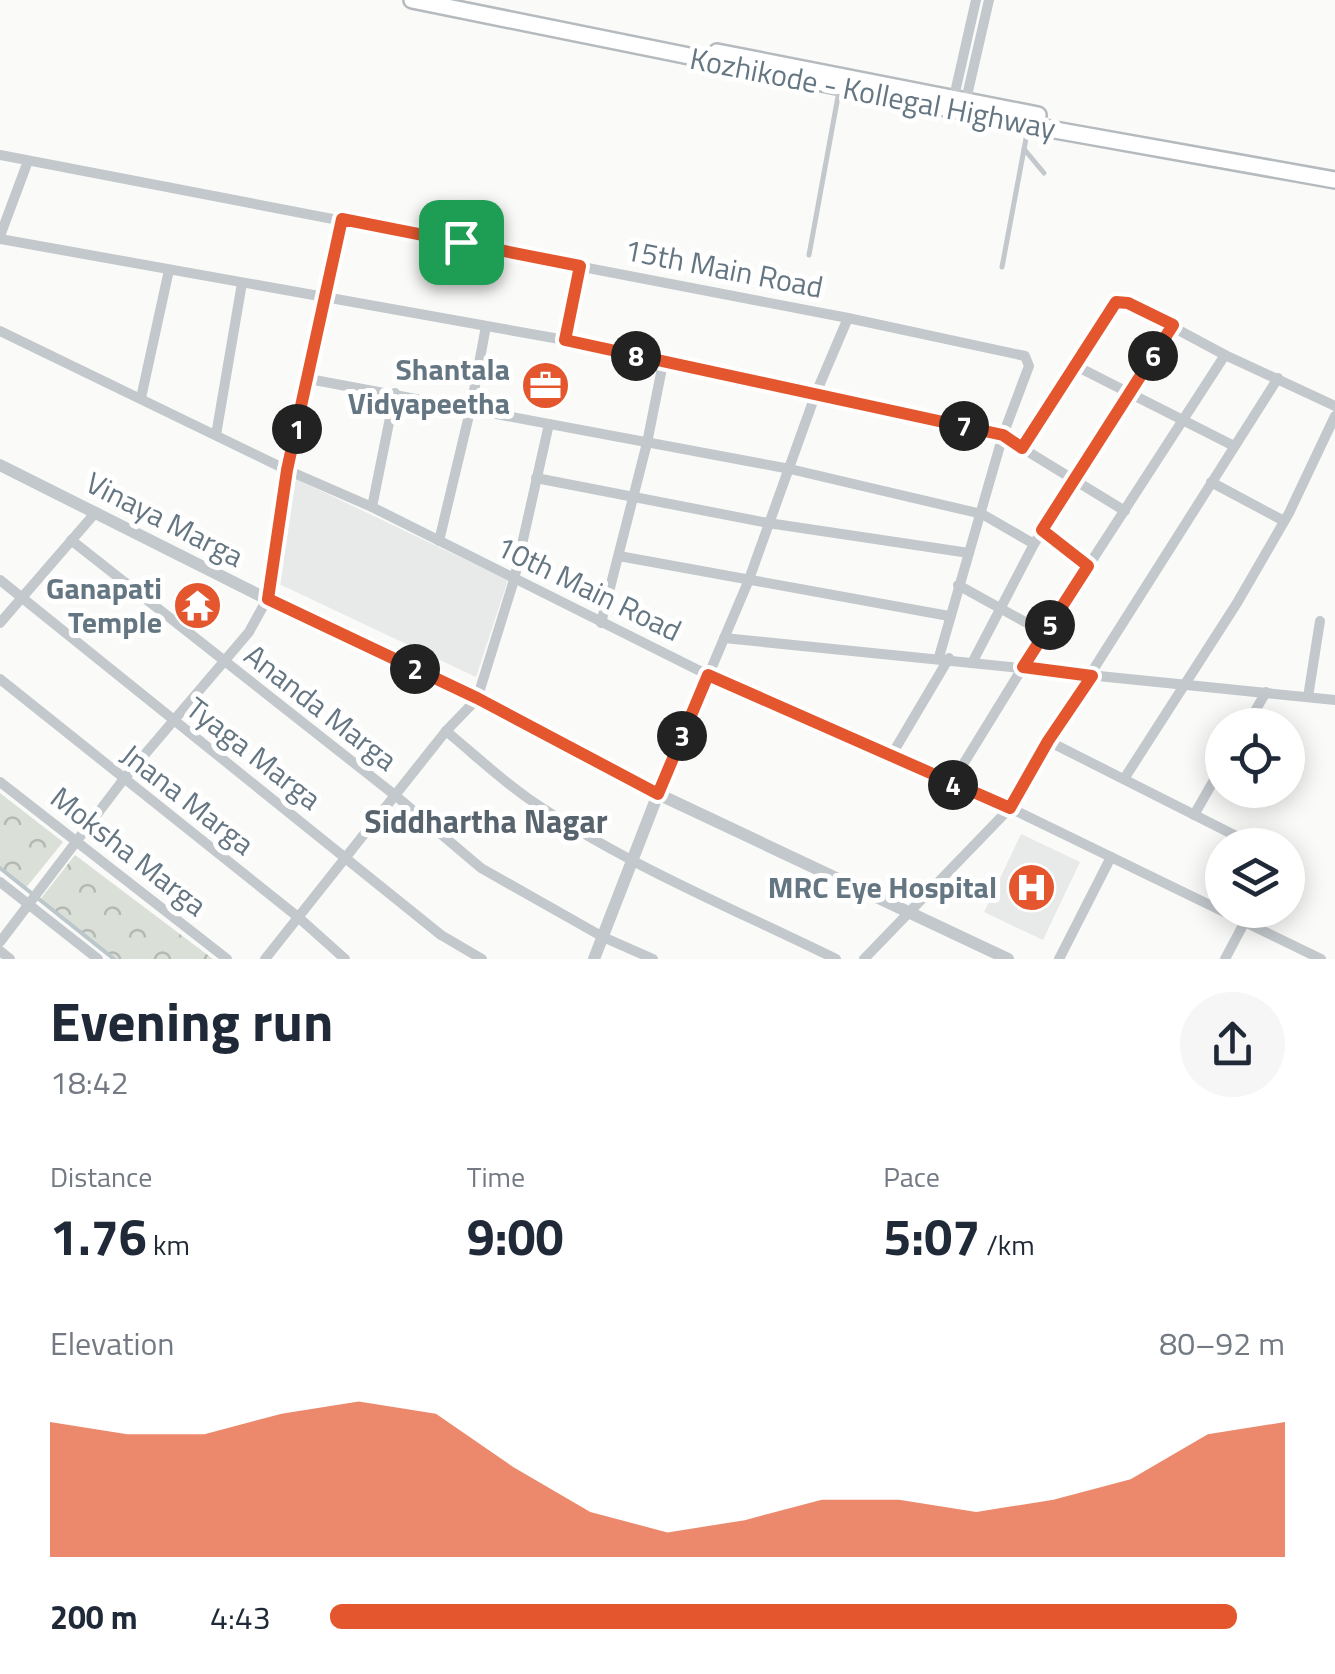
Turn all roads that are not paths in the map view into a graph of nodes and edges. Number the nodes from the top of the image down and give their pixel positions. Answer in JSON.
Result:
{"nodes":[{"id":1,"x":412,"y":0,"type":"edge"},
{"id":2,"x":454,"y":0,"type":"edge"},
{"id":3,"x":976,"y":0,"type":"edge"},
{"id":4,"x":989,"y":0,"type":"edge"},
{"id":5,"x":840,"y":88,"type":"junction"},
{"id":6,"x":961,"y":98,"type":"junction"},
{"id":7,"x":1028,"y":124,"type":"junction"},
{"id":8,"x":1024,"y":149,"type":"junction"},
{"id":9,"x":0,"y":156,"type":"edge"},
{"id":10,"x":28,"y":160,"type":"junction"},
{"id":11,"x":1044,"y":173,"type":"dead end"},
{"id":12,"x":1335,"y":176,"type":"edge"},
{"id":13,"x":342,"y":219,"type":"junction"},
{"id":14,"x":0,"y":238,"type":"edge"},
{"id":15,"x":809,"y":255,"type":"dead end"},
{"id":16,"x":580,"y":266,"type":"junction"},
{"id":17,"x":1002,"y":267,"type":"dead end"},
{"id":18,"x":169,"y":270,"type":"junction"},
{"id":19,"x":242,"y":283,"type":"junction"},
{"id":20,"x":325,"y":298,"type":"junction"},
{"id":21,"x":848,"y":318,"type":"junction"},
{"id":22,"x":1173,"y":325,"type":"junction"},
{"id":23,"x":486,"y":326,"type":"junction"},
{"id":24,"x":0,"y":331,"type":"edge"},
{"id":25,"x":565,"y":340,"type":"junction"},
{"id":26,"x":1226,"y":355,"type":"junction"},
{"id":27,"x":662,"y":363,"type":"junction"},
{"id":28,"x":1076,"y":366,"type":"junction"},
{"id":29,"x":1278,"y":378,"type":"junction"},
{"id":30,"x":309,"y":379,"type":"junction"},
{"id":31,"x":394,"y":393,"type":"junction"},
{"id":32,"x":816,"y":393,"type":"junction"},
{"id":33,"x":1129,"y":393,"type":"junction"},
{"id":34,"x":141,"y":398,"type":"junction"},
{"id":35,"x":1335,"y":406,"type":"edge"},
{"id":36,"x":471,"y":407,"type":"junction"},
{"id":37,"x":1335,"y":416,"type":"edge"},
{"id":38,"x":1182,"y":422,"type":"junction"},
{"id":39,"x":550,"y":424,"type":"junction"},
{"id":40,"x":216,"y":435,"type":"junction"},
{"id":41,"x":1003,"y":435,"type":"junction"},
{"id":42,"x":647,"y":443,"type":"junction"},
{"id":43,"x":1234,"y":446,"type":"junction"},
{"id":44,"x":1022,"y":448,"type":"junction"},
{"id":45,"x":0,"y":465,"type":"edge"},
{"id":46,"x":790,"y":468,"type":"junction"},
{"id":47,"x":287,"y":470,"type":"junction"},
{"id":48,"x":536,"y":478,"type":"junction"},
{"id":49,"x":1072,"y":481,"type":"junction"},
{"id":50,"x":1212,"y":482,"type":"junction"},
{"id":51,"x":634,"y":496,"type":"junction"},
{"id":52,"x":372,"y":507,"type":"junction"},
{"id":53,"x":1124,"y":511,"type":"junction"},
{"id":54,"x":96,"y":512,"type":"junction"},
{"id":55,"x":982,"y":514,"type":"junction"},
{"id":56,"x":1284,"y":521,"type":"junction"},
{"id":57,"x":768,"y":523,"type":"junction"},
{"id":58,"x":1042,"y":530,"type":"junction"},
{"id":59,"x":71,"y":540,"type":"junction"},
{"id":60,"x":439,"y":541,"type":"junction"},
{"id":61,"x":1034,"y":544,"type":"junction"},
{"id":62,"x":969,"y":553,"type":"junction"},
{"id":63,"x":619,"y":556,"type":"junction"},
{"id":64,"x":1088,"y":566,"type":"junction"},
{"id":65,"x":0,"y":580,"type":"edge"},
{"id":66,"x":514,"y":580,"type":"junction"},
{"id":67,"x":748,"y":582,"type":"junction"},
{"id":68,"x":958,"y":585,"type":"junction"},
{"id":69,"x":22,"y":597,"type":"junction"},
{"id":70,"x":268,"y":599,"type":"junction"},
{"id":71,"x":999,"y":608,"type":"junction"},
{"id":72,"x":949,"y":616,"type":"junction"},
{"id":73,"x":1320,"y":621,"type":"dead end"},
{"id":74,"x":0,"y":623,"type":"edge"},
{"id":75,"x":601,"y":623,"type":"junction"},
{"id":76,"x":1045,"y":633,"type":"junction"},
{"id":77,"x":724,"y":638,"type":"junction"},
{"id":78,"x":944,"y":658,"type":"junction"},
{"id":79,"x":222,"y":661,"type":"junction"},
{"id":80,"x":972,"y":663,"type":"junction"},
{"id":81,"x":1023,"y":667,"type":"junction"},
{"id":82,"x":708,"y":675,"type":"junction"},
{"id":83,"x":1092,"y":676,"type":"junction"},
{"id":84,"x":0,"y":679,"type":"edge"},
{"id":85,"x":1183,"y":686,"type":"junction"},
{"id":86,"x":1266,"y":692,"type":"junction"},
{"id":87,"x":1308,"y":697,"type":"junction"},
{"id":88,"x":477,"y":698,"type":"junction"},
{"id":89,"x":1335,"y":700,"type":"edge"},
{"id":90,"x":1257,"y":708,"type":"edge"},
{"id":91,"x":173,"y":721,"type":"junction"},
{"id":92,"x":446,"y":731,"type":"junction"},
{"id":93,"x":1048,"y":741,"type":"junction"},
{"id":94,"x":891,"y":756,"type":"junction"},
{"id":95,"x":1124,"y":779,"type":"junction"},
{"id":96,"x":123,"y":780,"type":"junction"},
{"id":97,"x":0,"y":782,"type":"edge"},
{"id":98,"x":952,"y":784,"type":"junction"},
{"id":99,"x":658,"y":794,"type":"junction"},
{"id":100,"x":396,"y":796,"type":"junction"},
{"id":101,"x":1205,"y":796,"type":"edge"},
{"id":102,"x":1010,"y":808,"type":"junction"},
{"id":103,"x":1194,"y":815,"type":"junction"},
{"id":104,"x":1220,"y":828,"type":"edge"},
{"id":105,"x":74,"y":842,"type":"junction"},
{"id":106,"x":345,"y":856,"type":"junction"},
{"id":107,"x":1110,"y":857,"type":"junction"},
{"id":108,"x":633,"y":859,"type":"junction"},
{"id":109,"x":0,"y":882,"type":"edge"},
{"id":110,"x":32,"y":898,"type":"junction"},
{"id":111,"x":1205,"y":902,"type":"edge"},
{"id":112,"x":908,"y":910,"type":"junction"},
{"id":113,"x":298,"y":917,"type":"junction"},
{"id":114,"x":1243,"y":928,"type":"edge"},
{"id":115,"x":1258,"y":928,"type":"edge"},
{"id":116,"x":603,"y":936,"type":"junction"},
{"id":117,"x":0,"y":942,"type":"edge"},
{"id":118,"x":0,"y":951,"type":"edge"},
{"id":119,"x":10,"y":959,"type":"edge"},
{"id":120,"x":98,"y":959,"type":"edge"},
{"id":121,"x":227,"y":959,"type":"edge"},
{"id":122,"x":265,"y":959,"type":"edge"},
{"id":123,"x":345,"y":959,"type":"edge"},
{"id":124,"x":482,"y":959,"type":"edge"},
{"id":125,"x":594,"y":959,"type":"edge"},
{"id":126,"x":654,"y":959,"type":"edge"},
{"id":127,"x":836,"y":959,"type":"edge"},
{"id":128,"x":864,"y":959,"type":"edge"},
{"id":129,"x":1008,"y":959,"type":"edge"},
{"id":130,"x":1058,"y":959,"type":"edge"},
{"id":131,"x":1225,"y":959,"type":"edge"},
{"id":132,"x":1322,"y":959,"type":"edge"}],
"edges":[{"from":1,"to":5,"type":"main road","name":"Kozhikode - Kollegal Highway"},
{"from":2,"to":6,"type":"main road"},
{"from":3,"to":6,"type":"street"},
{"from":4,"to":6,"type":"street"},
{"from":5,"to":7,"type":"main road","name":"Kozhikode - Kollegal Highway"},
{"from":5,"to":15,"type":"lane"},
{"from":6,"to":12,"type":"main road"},
{"from":7,"to":8,"type":"lane"},
{"from":7,"to":12,"type":"main road","name":"Kozhikode - Kollegal Highway"},
{"from":8,"to":11,"type":"lane"},
{"from":8,"to":17,"type":"lane"},
{"from":9,"to":10,"type":"street","name":"15th Main Road"},
{"from":10,"to":13,"type":"street","name":"15th Main Road"},
{"from":10,"to":14,"type":"street"},
{"from":13,"to":16,"type":"street","name":"15th Main Road"},
{"from":13,"to":20,"type":"street"},
{"from":14,"to":18,"type":"street"},
{"from":16,"to":21,"type":"street","name":"15th Main Road"},
{"from":16,"to":25,"type":"street"},
{"from":18,"to":19,"type":"street"},
{"from":18,"to":34,"type":"street"},
{"from":19,"to":20,"type":"street"},
{"from":19,"to":40,"type":"street"},
{"from":20,"to":23,"type":"street"},
{"from":20,"to":30,"type":"street"},
{"from":21,"to":32,"type":"street"},
{"from":21,"to":41,"type":"street","name":"15th Main Road"},
{"from":22,"to":26,"type":"street"},
{"from":22,"to":28,"type":"street"},
{"from":22,"to":33,"type":"street"},
{"from":23,"to":25,"type":"street"},
{"from":23,"to":36,"type":"street"},
{"from":24,"to":34,"type":"street","name":"10th Main Road"},
{"from":25,"to":27,"type":"street"},
{"from":26,"to":29,"type":"street"},
{"from":26,"to":38,"type":"street"},
{"from":27,"to":32,"type":"street"},
{"from":27,"to":42,"type":"street"},
{"from":28,"to":33,"type":"street"},
{"from":28,"to":44,"type":"street"},
{"from":29,"to":35,"type":"street"},
{"from":29,"to":43,"type":"street"},
{"from":30,"to":31,"type":"street"},
{"from":30,"to":47,"type":"street"},
{"from":31,"to":36,"type":"street"},
{"from":31,"to":52,"type":"street"},
{"from":32,"to":41,"type":"street"},
{"from":32,"to":46,"type":"street"},
{"from":33,"to":38,"type":"street"},
{"from":33,"to":49,"type":"street"},
{"from":34,"to":40,"type":"street","name":"10th Main Road"},
{"from":36,"to":39,"type":"street"},
{"from":36,"to":60,"type":"street"},
{"from":37,"to":56,"type":"street"},
{"from":38,"to":43,"type":"street"},
{"from":38,"to":53,"type":"street"},
{"from":39,"to":42,"type":"street"},
{"from":39,"to":48,"type":"street"},
{"from":40,"to":47,"type":"street","name":"10th Main Road"},
{"from":41,"to":44,"type":"street"},
{"from":41,"to":55,"type":"street"},
{"from":42,"to":46,"type":"street"},
{"from":42,"to":51,"type":"street"},
{"from":43,"to":50,"type":"street"},
{"from":44,"to":49,"type":"street"},
{"from":45,"to":54,"type":"street","name":"Vinaya Marga"},
{"from":46,"to":55,"type":"street"},
{"from":46,"to":57,"type":"street"},
{"from":47,"to":52,"type":"street","name":"10th Main Road"},
{"from":47,"to":70,"type":"street"},
{"from":48,"to":51,"type":"street"},
{"from":48,"to":66,"type":"street"},
{"from":49,"to":53,"type":"street"},
{"from":49,"to":58,"type":"street"},
{"from":50,"to":56,"type":"street"},
{"from":50,"to":83,"type":"street"},
{"from":51,"to":57,"type":"street"},
{"from":51,"to":63,"type":"street"},
{"from":52,"to":60,"type":"street","name":"10th Main Road"},
{"from":53,"to":64,"type":"street"},
{"from":54,"to":59,"type":"street"},
{"from":54,"to":70,"type":"street","name":"Vinaya Marga"},
{"from":55,"to":61,"type":"street"},
{"from":55,"to":62,"type":"street"},
{"from":56,"to":85,"type":"street"},
{"from":57,"to":62,"type":"street"},
{"from":57,"to":67,"type":"street"},
{"from":58,"to":61,"type":"street"},
{"from":58,"to":64,"type":"street"},
{"from":59,"to":69,"type":"street"},
{"from":59,"to":79,"type":"street","name":"Ananda Marga"},
{"from":60,"to":66,"type":"street","name":"10th Main Road"},
{"from":61,"to":71,"type":"street"},
{"from":62,"to":68,"type":"street"},
{"from":63,"to":67,"type":"street"},
{"from":63,"to":75,"type":"street"},
{"from":64,"to":76,"type":"street"},
{"from":65,"to":69,"type":"street","name":"Tyaga Marga"},
{"from":66,"to":75,"type":"street","name":"10th Main Road"},
{"from":66,"to":88,"type":"street"},
{"from":67,"to":72,"type":"street"},
{"from":67,"to":77,"type":"street"},
{"from":68,"to":71,"type":"street"},
{"from":68,"to":72,"type":"street"},
{"from":69,"to":74,"type":"street"},
{"from":69,"to":91,"type":"street","name":"Tyaga Marga"},
{"from":70,"to":79,"type":"street"},
{"from":70,"to":88,"type":"street","name":"Vinaya Marga"},
{"from":71,"to":76,"type":"street"},
{"from":71,"to":80,"type":"street"},
{"from":72,"to":78,"type":"street"},
{"from":73,"to":87,"type":"street"},
{"from":75,"to":82,"type":"street","name":"10th Main Road"},
{"from":76,"to":81,"type":"street"},
{"from":77,"to":78,"type":"street"},
{"from":77,"to":82,"type":"street"},
{"from":78,"to":80,"type":"street"},
{"from":78,"to":94,"type":"street"},
{"from":79,"to":91,"type":"street"},
{"from":79,"to":100,"type":"street","name":"Ananda Marga"},
{"from":80,"to":81,"type":"street"},
{"from":81,"to":83,"type":"street"},
{"from":81,"to":98,"type":"street"},
{"from":82,"to":94,"type":"street","name":"10th Main Road"},
{"from":82,"to":99,"type":"street"},
{"from":83,"to":85,"type":"street"},
{"from":83,"to":93,"type":"street"},
{"from":84,"to":96,"type":"street","name":"Jnana Marga"},
{"from":85,"to":86,"type":"street"},
{"from":85,"to":95,"type":"street"},
{"from":86,"to":87,"type":"street"},
{"from":86,"to":90,"type":"street"},
{"from":87,"to":89,"type":"street"},
{"from":88,"to":92,"type":"street"},
{"from":88,"to":99,"type":"street","name":"Vinaya Marga"},
{"from":91,"to":96,"type":"street"},
{"from":91,"to":106,"type":"street","name":"Tyaga Marga"},
{"from":92,"to":100,"type":"street"},
{"from":92,"to":108,"type":"street"},
{"from":93,"to":95,"type":"street"},
{"from":93,"to":102,"type":"street"},
{"from":94,"to":98,"type":"street","name":"10th Main Road"},
{"from":95,"to":103,"type":"street"},
{"from":96,"to":105,"type":"street"},
{"from":96,"to":113,"type":"street","name":"Jnana Marga"},
{"from":97,"to":105,"type":"street","name":"Moksha Marga"},
{"from":98,"to":102,"type":"street","name":"10th Main Road"},
{"from":99,"to":108,"type":"street"},
{"from":99,"to":112,"type":"street","name":"Vinaya Marga"},
{"from":100,"to":106,"type":"street"},
{"from":100,"to":116,"type":"street","name":"Ananda Marga"},
{"from":101,"to":103,"type":"street"},
{"from":102,"to":107,"type":"street","name":"10th Main Road"},
{"from":102,"to":112,"type":"street"},
{"from":103,"to":104,"type":"street"},
{"from":105,"to":110,"type":"street"},
{"from":105,"to":121,"type":"street","name":"Moksha Marga"},
{"from":106,"to":113,"type":"street"},
{"from":106,"to":124,"type":"street","name":"Tyaga Marga"},
{"from":107,"to":111,"type":"street","name":"10th Main Road"},
{"from":107,"to":130,"type":"street"},
{"from":108,"to":116,"type":"street"},
{"from":108,"to":127,"type":"street"},
{"from":109,"to":110,"type":"street"},
{"from":110,"to":117,"type":"street"},
{"from":110,"to":120,"type":"street"},
{"from":112,"to":128,"type":"street"},
{"from":112,"to":129,"type":"street","name":"Vinaya Marga"},
{"from":113,"to":122,"type":"street"},
{"from":113,"to":123,"type":"street","name":"Jnana Marga"},
{"from":114,"to":131,"type":"street"},
{"from":115,"to":132,"type":"street","name":"10th Main Road"},
{"from":116,"to":125,"type":"street"},
{"from":116,"to":126,"type":"street","name":"Ananda Marga"},
{"from":118,"to":119,"type":"street"}]}
